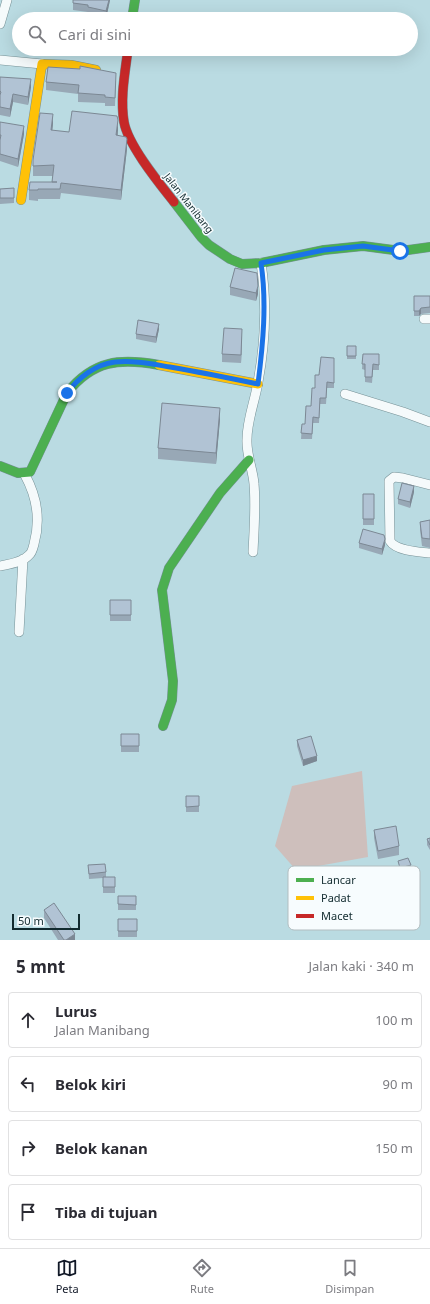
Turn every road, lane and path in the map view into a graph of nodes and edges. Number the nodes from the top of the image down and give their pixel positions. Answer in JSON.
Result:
{"nodes":[{"id":1,"x":7,"y":0,"type":"edge"},
{"id":2,"x":135,"y":0,"type":"edge"},
{"id":3,"x":133,"y":12,"type":"edge"},
{"id":4,"x":0,"y":24,"type":"edge"},
{"id":5,"x":126,"y":56,"type":"edge"},
{"id":6,"x":0,"y":60,"type":"edge"},
{"id":7,"x":42,"y":64,"type":"junction"},
{"id":8,"x":101,"y":71,"type":"edge"},
{"id":9,"x":21,"y":200,"type":"dead end"},
{"id":10,"x":430,"y":247,"type":"edge"},
{"id":11,"x":261,"y":263,"type":"junction"},
{"id":12,"x":258,"y":384,"type":"junction"},
{"id":13,"x":345,"y":394,"type":"dead end"},
{"id":14,"x":430,"y":422,"type":"edge"},
{"id":15,"x":249,"y":460,"type":"junction"},
{"id":16,"x":0,"y":466,"type":"edge"},
{"id":17,"x":25,"y":475,"type":"junction"},
{"id":18,"x":430,"y":485,"type":"edge"},
{"id":19,"x":253,"y":552,"type":"dead end"},
{"id":20,"x":430,"y":553,"type":"edge"},
{"id":21,"x":23,"y":559,"type":"junction"},
{"id":22,"x":0,"y":566,"type":"edge"},
{"id":23,"x":19,"y":632,"type":"dead end"},
{"id":24,"x":163,"y":726,"type":"dead end"}],
"edges":[{"from":1,"to":4,"type":"street"},
{"from":2,"to":3,"type":"street"},
{"from":5,"to":11,"type":"street","name":"Jalan Manibang"},
{"from":6,"to":7,"type":"street"},
{"from":7,"to":8,"type":"street"},
{"from":7,"to":9,"type":"street"},
{"from":10,"to":11,"type":"street","name":"Jalan Manibang"},
{"from":11,"to":12,"type":"street"},
{"from":12,"to":15,"type":"street"},
{"from":12,"to":17,"type":"street"},
{"from":13,"to":14,"type":"street"},
{"from":15,"to":19,"type":"street"},
{"from":15,"to":24,"type":"street"},
{"from":16,"to":17,"type":"street"},
{"from":17,"to":21,"type":"street"},
{"from":18,"to":20,"type":"street"},
{"from":21,"to":22,"type":"street"},
{"from":21,"to":23,"type":"street"}]}
